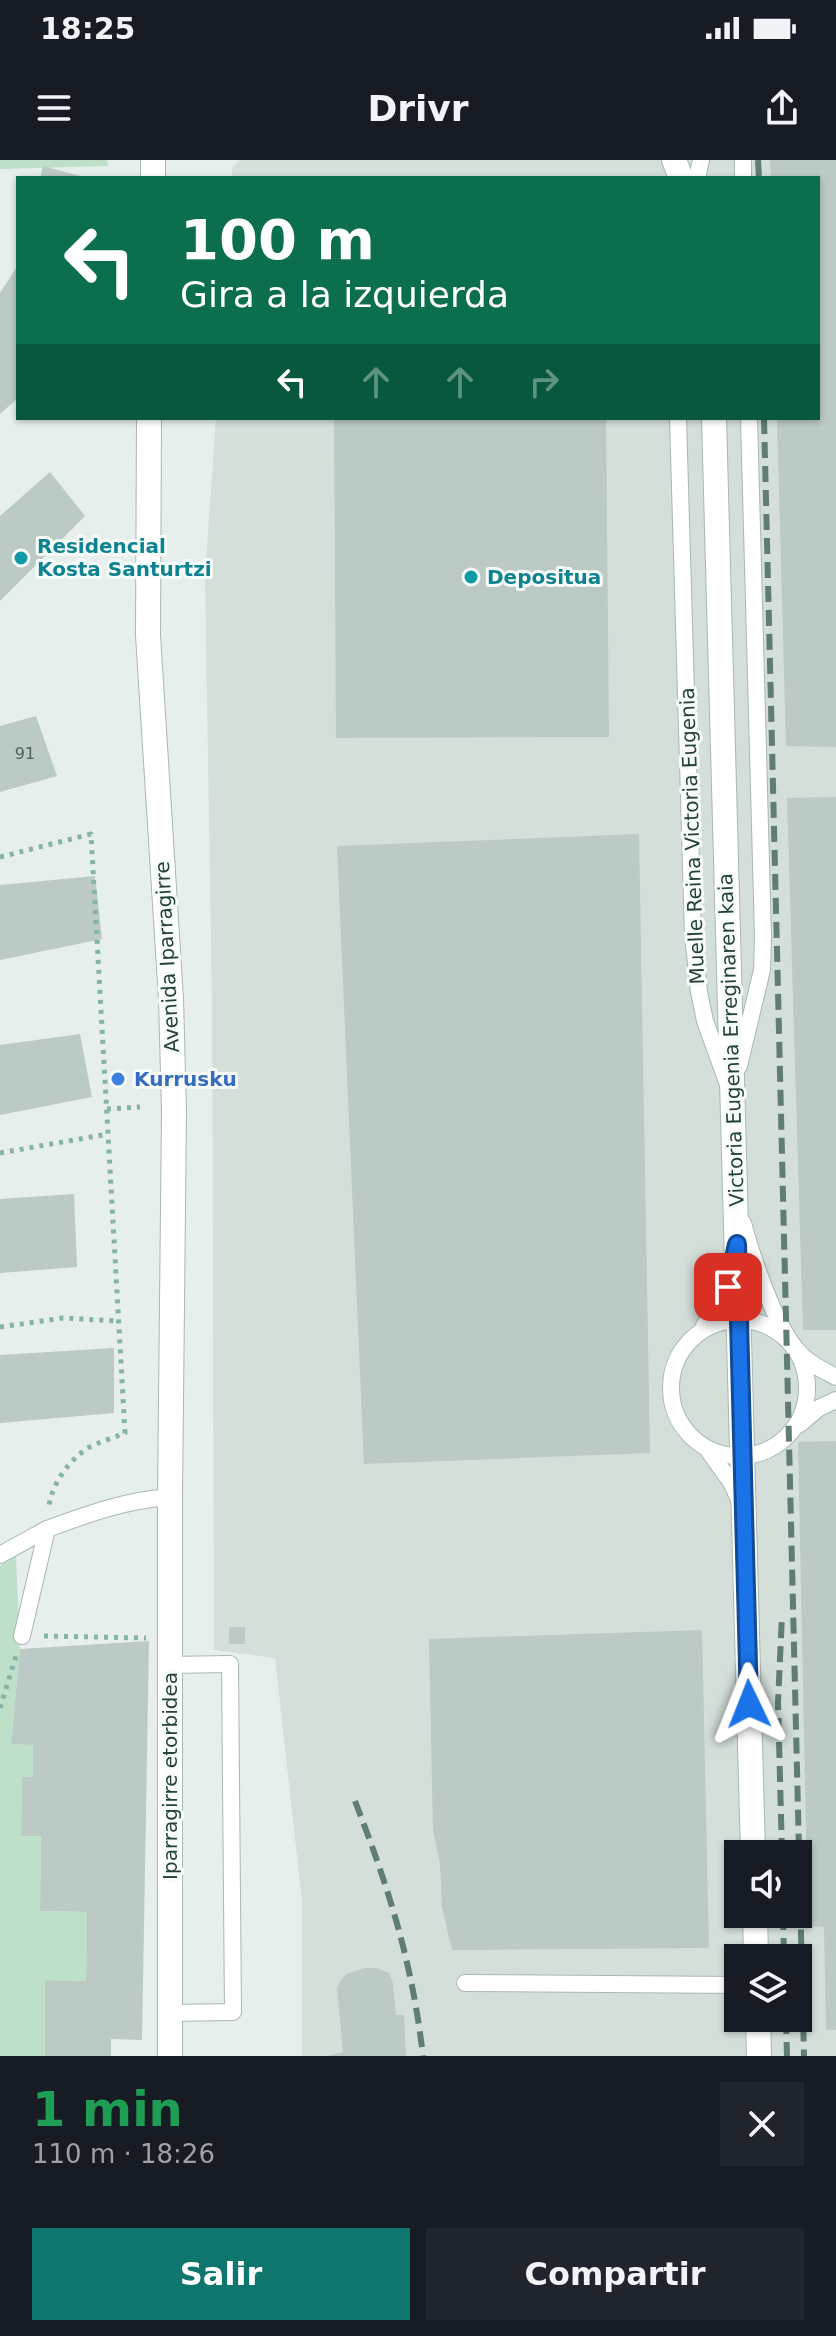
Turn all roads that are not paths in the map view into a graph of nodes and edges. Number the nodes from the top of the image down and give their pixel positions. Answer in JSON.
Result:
{"nodes":[{"id":1,"x":149,"y":420,"type":"edge"},
{"id":2,"x":678,"y":420,"type":"edge"},
{"id":3,"x":714,"y":420,"type":"edge"},
{"id":4,"x":749,"y":420,"type":"edge"},
{"id":5,"x":733,"y":1119,"type":"junction"},
{"id":6,"x":735,"y":1183,"type":"junction"},
{"id":7,"x":737,"y":1244,"type":"junction"},
{"id":8,"x":739,"y":1319,"type":"junction"},
{"id":9,"x":698,"y":1332,"type":"junction"},
{"id":10,"x":794,"y":1347,"type":"junction"},
{"id":11,"x":836,"y":1377,"type":"edge"},
{"id":12,"x":836,"y":1400,"type":"edge"},
{"id":13,"x":795,"y":1428,"type":"junction"},
{"id":14,"x":781,"y":1443,"type":"junction"},
{"id":15,"x":710,"y":1453,"type":"junction"},
{"id":16,"x":743,"y":1457,"type":"junction"},
{"id":17,"x":170,"y":1497,"type":"junction"},
{"id":18,"x":744,"y":1518,"type":"junction"},
{"id":19,"x":47,"y":1529,"type":"junction"},
{"id":20,"x":0,"y":1555,"type":"edge"},
{"id":21,"x":22,"y":1636,"type":"road end"},
{"id":22,"x":170,"y":1665,"type":"junction"},
{"id":23,"x":753,"y":1840,"type":"edge"},
{"id":24,"x":465,"y":1983,"type":"dead end"},
{"id":25,"x":724,"y":1985,"type":"edge"},
{"id":26,"x":171,"y":2013,"type":"junction"},
{"id":27,"x":758,"y":2032,"type":"edge"},
{"id":28,"x":170,"y":2056,"type":"edge"},
{"id":29,"x":759,"y":2056,"type":"edge"}],
"edges":[{"from":1,"to":17,"type":"street","name":"Avenida Iparragirre"},
{"from":2,"to":5,"type":"lane","name":"Muelle Reina Victoria Eugenia"},
{"from":3,"to":5,"type":"street","name":"Victoria Eugenia Erreginaren kaia"},
{"from":4,"to":5,"type":"lane"},
{"from":5,"to":6,"type":"street","name":"Victoria Eugenia Erreginaren kaia"},
{"from":6,"to":7,"type":"street","name":"Victoria Eugenia Erreginaren kaia"},
{"from":6,"to":10,"type":"lane"},
{"from":7,"to":8,"type":"street","name":"Victoria Eugenia Erreginaren kaia"},
{"from":7,"to":9,"type":"lane"},
{"from":8,"to":9,"type":"lane"},
{"from":8,"to":10,"type":"lane"},
{"from":8,"to":16,"type":"street","name":"Victoria Eugenia Erreginaren kaia"},
{"from":9,"to":15,"type":"lane"},
{"from":10,"to":11,"type":"lane"},
{"from":10,"to":13,"type":"lane"},
{"from":12,"to":13,"type":"lane"},
{"from":13,"to":14,"type":"lane"},
{"from":14,"to":16,"type":"lane"},
{"from":14,"to":18,"type":"lane"},
{"from":15,"to":16,"type":"lane"},
{"from":15,"to":18,"type":"lane"},
{"from":16,"to":18,"type":"street","name":"Victoria Eugenia Erreginaren kaia"},
{"from":17,"to":19,"type":"lane"},
{"from":17,"to":22,"type":"street","name":"Iparragirre etorbidea"},
{"from":18,"to":23,"type":"street","name":"Victoria Eugenia Erreginaren kaia"},
{"from":19,"to":20,"type":"lane"},
{"from":19,"to":21,"type":"lane"},
{"from":22,"to":26,"type":"street","name":"Iparragirre etorbidea"},
{"from":22,"to":26,"type":"lane"},
{"from":24,"to":25,"type":"lane"},
{"from":26,"to":28,"type":"street","name":"Iparragirre etorbidea"},
{"from":27,"to":29,"type":"street"}]}
